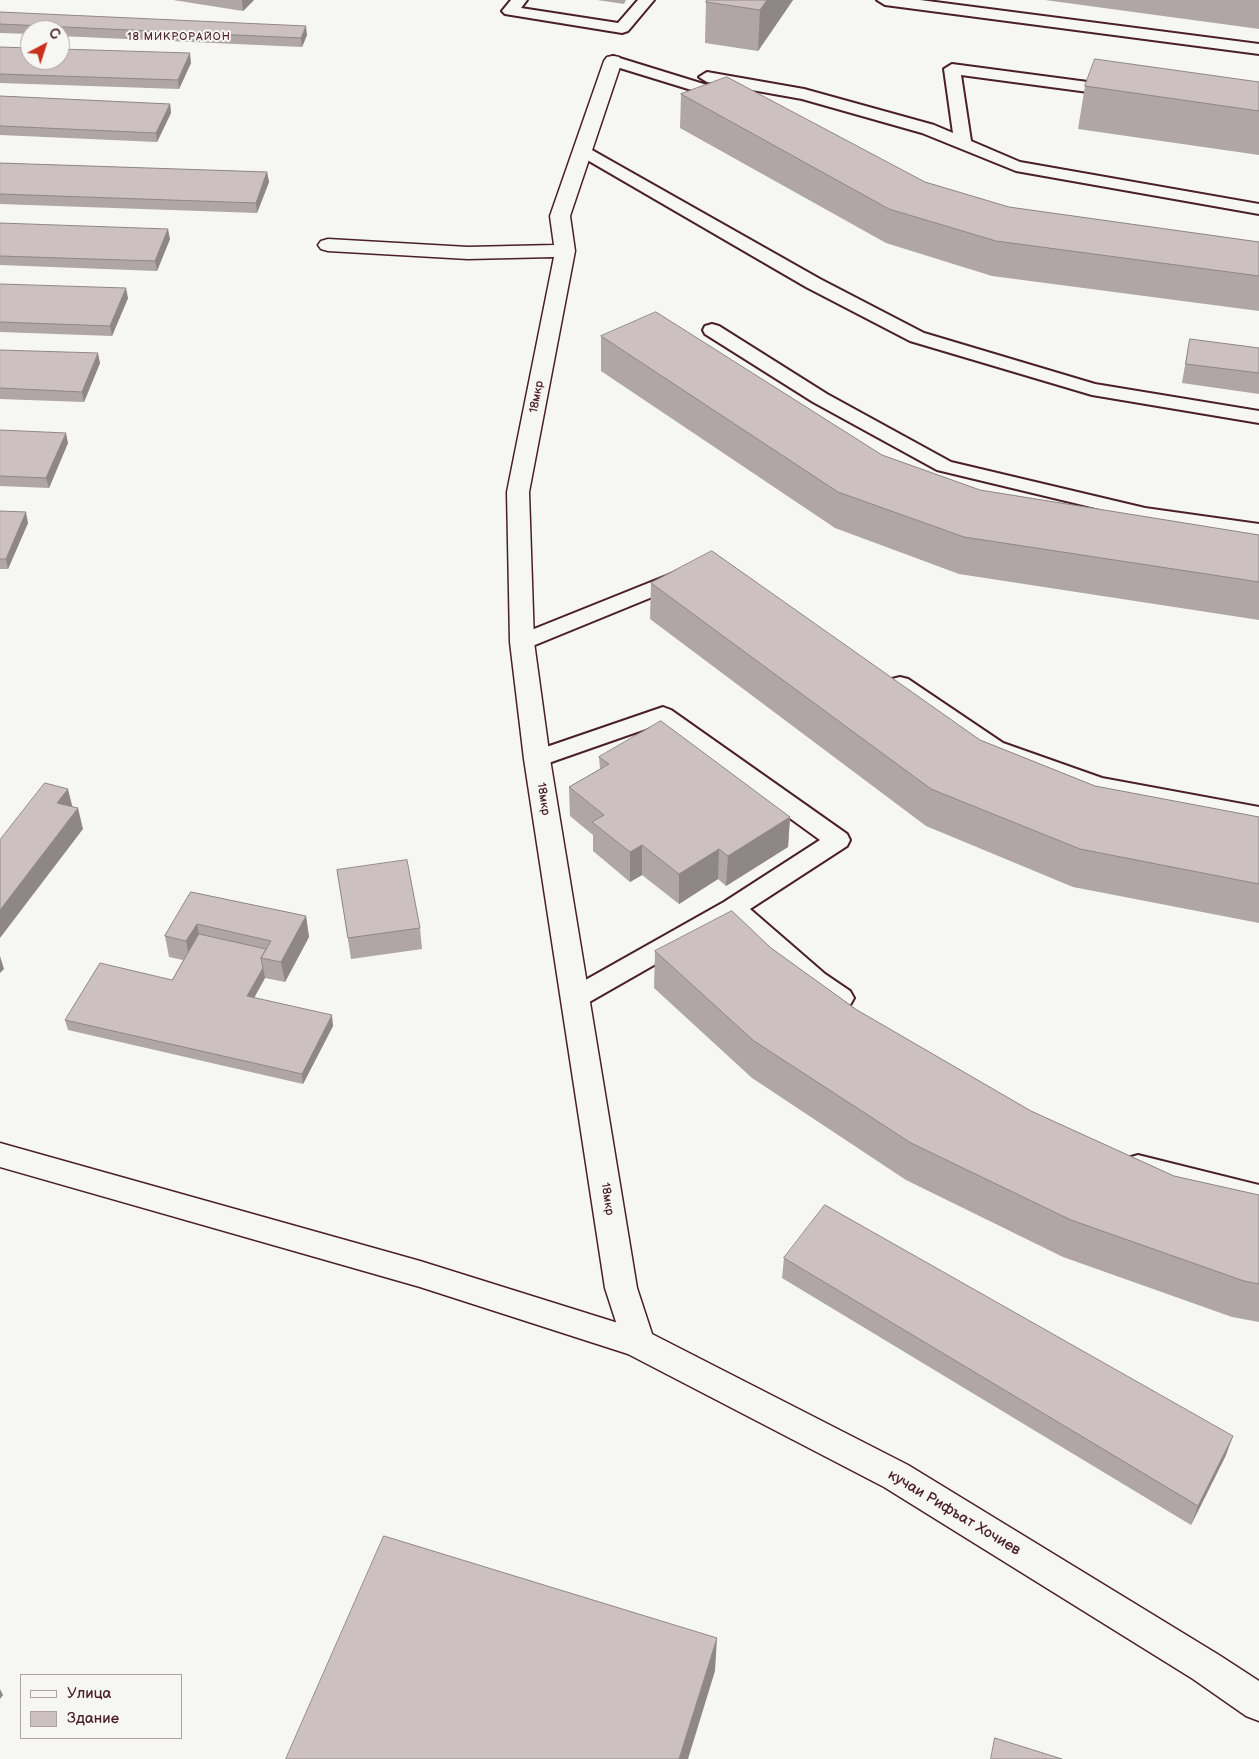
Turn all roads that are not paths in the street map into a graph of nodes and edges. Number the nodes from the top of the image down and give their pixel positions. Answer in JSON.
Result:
{"nodes":[{"id":1,"x":519,"y":0,"type":"edge"},
{"id":2,"x":646,"y":0,"type":"edge"},
{"id":3,"x":885,"y":0,"type":"edge"},
{"id":4,"x":622,"y":28,"type":"junction"},
{"id":5,"x":1259,"y":50,"type":"edge"},
{"id":6,"x":613,"y":61,"type":"junction"},
{"id":7,"x":1130,"y":92,"type":"edge"},
{"id":8,"x":742,"y":101,"type":"edge"},
{"id":9,"x":963,"y":144,"type":"junction"},
{"id":10,"x":583,"y":150,"type":"junction"},
{"id":11,"x":1259,"y":209,"type":"edge"},
{"id":12,"x":328,"y":245,"type":"dead end"},
{"id":13,"x":565,"y":252,"type":"junction"},
{"id":14,"x":712,"y":330,"type":"dead end"},
{"id":15,"x":1259,"y":417,"type":"edge"},
{"id":16,"x":1259,"y":530,"type":"edge"},
{"id":17,"x":702,"y":568,"type":"edge"},
{"id":18,"x":522,"y":642,"type":"junction"},
{"id":19,"x":882,"y":672,"type":"edge"},
{"id":20,"x":537,"y":759,"type":"junction"},
{"id":21,"x":1259,"y":815,"type":"edge"},
{"id":22,"x":733,"y":908,"type":"junction"},
{"id":23,"x":574,"y":998,"type":"junction"},
{"id":24,"x":862,"y":1013,"type":"edge"},
{"id":25,"x":0,"y":1155,"type":"edge"},
{"id":26,"x":1117,"y":1158,"type":"edge"},
{"id":27,"x":1259,"y":1196,"type":"edge"},
{"id":28,"x":638,"y":1343,"type":"junction"},
{"id":29,"x":1259,"y":1703,"type":"edge"}],
"edges":[{"from":1,"to":4,"type":"lane"},
{"from":2,"to":4,"type":"lane"},
{"from":3,"to":5,"type":"lane"},
{"from":4,"to":6,"type":"lane"},
{"from":6,"to":8,"type":"lane"},
{"from":6,"to":9,"type":"lane"},
{"from":6,"to":10,"type":"street","name":"18мкр"},
{"from":7,"to":9,"type":"lane"},
{"from":9,"to":11,"type":"lane"},
{"from":10,"to":13,"type":"street","name":"18мкр"},
{"from":10,"to":15,"type":"lane"},
{"from":12,"to":13,"type":"street"},
{"from":13,"to":18,"type":"street","name":"18мкр"},
{"from":14,"to":16,"type":"lane"},
{"from":17,"to":18,"type":"lane"},
{"from":18,"to":20,"type":"street","name":"18мкр"},
{"from":19,"to":21,"type":"lane"},
{"from":20,"to":22,"type":"lane"},
{"from":20,"to":23,"type":"street","name":"18мкр"},
{"from":22,"to":23,"type":"lane"},
{"from":22,"to":24,"type":"lane"},
{"from":23,"to":28,"type":"street","name":"18мкр"},
{"from":25,"to":28,"type":"street","name":"кучаи Рифъат Хочиев"},
{"from":26,"to":27,"type":"lane"},
{"from":28,"to":29,"type":"street","name":"кучаи Рифъат Хочиев"}]}
